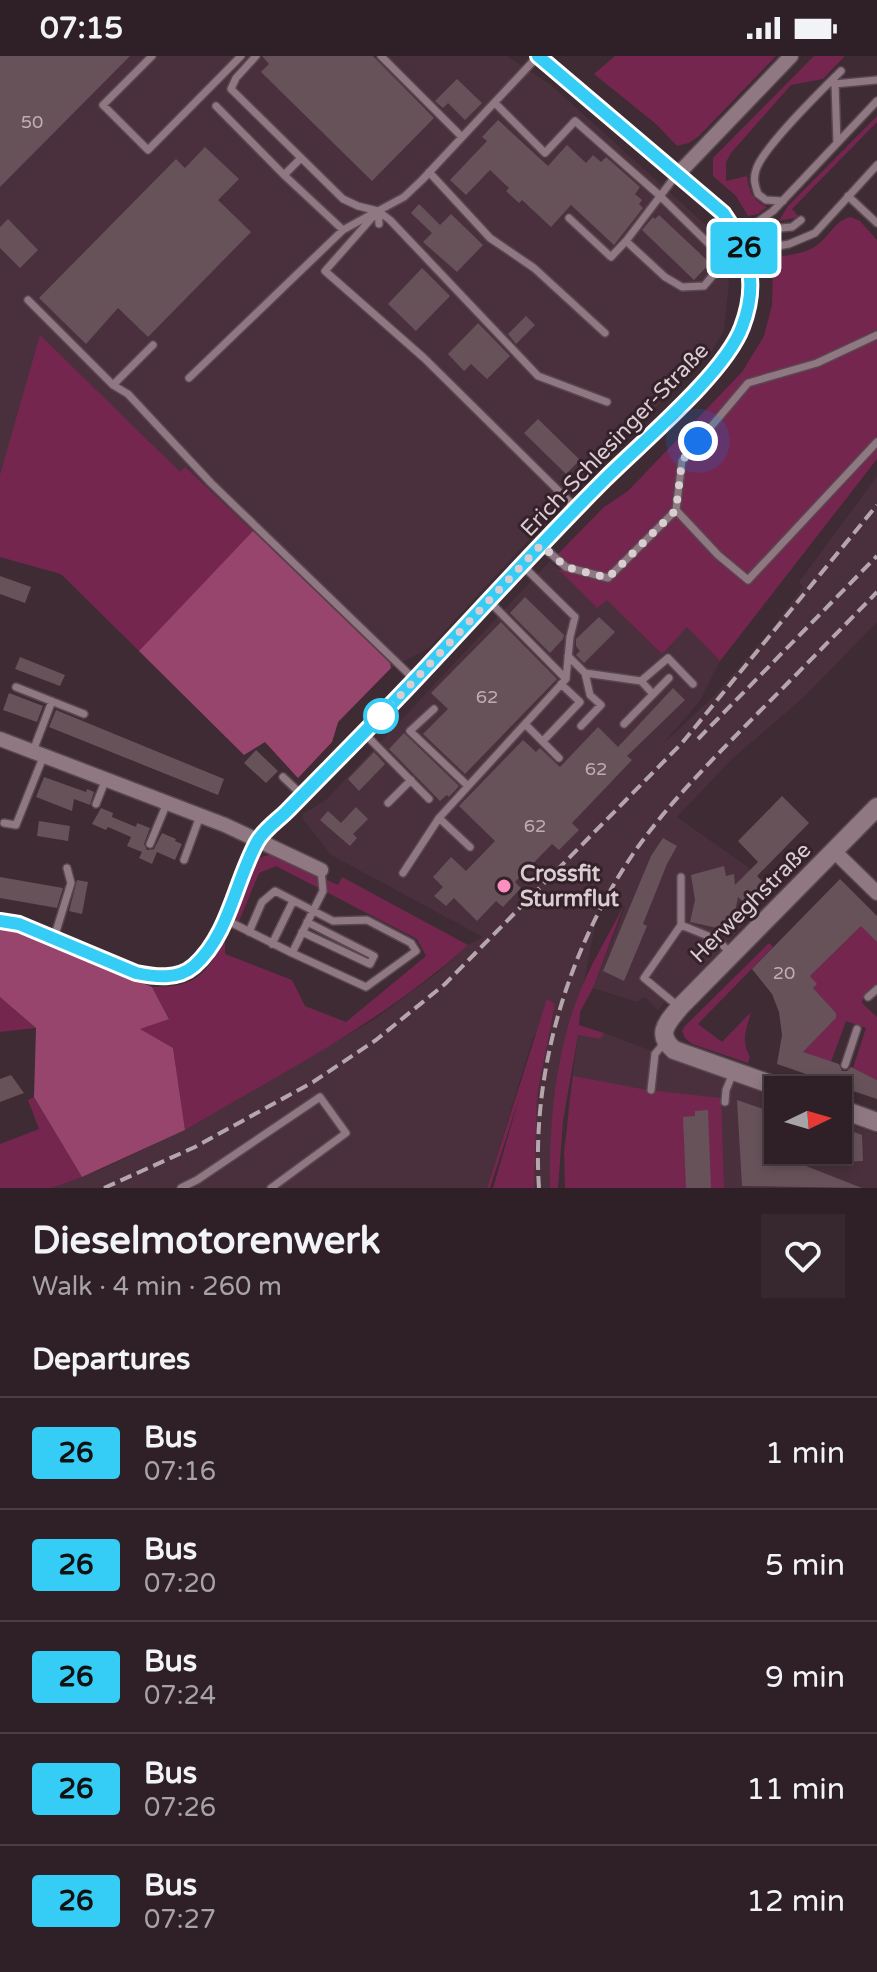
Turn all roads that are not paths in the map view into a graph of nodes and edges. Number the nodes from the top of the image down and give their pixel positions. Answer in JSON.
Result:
{"nodes":[{"id":1,"x":152,"y":56,"type":"edge"},
{"id":2,"x":241,"y":56,"type":"edge"},
{"id":3,"x":256,"y":56,"type":"edge"},
{"id":4,"x":381,"y":56,"type":"edge"},
{"id":5,"x":538,"y":56,"type":"edge"},
{"id":6,"x":791,"y":56,"type":"edge"},
{"id":7,"x":841,"y":71,"type":"dead end"},
{"id":8,"x":877,"y":80,"type":"edge"},
{"id":9,"x":831,"y":84,"type":"junction"},
{"id":10,"x":877,"y":101,"type":"edge"},
{"id":11,"x":495,"y":103,"type":"junction"},
{"id":12,"x":216,"y":106,"type":"dead end"},
{"id":13,"x":462,"y":137,"type":"junction"},
{"id":14,"x":837,"y":143,"type":"junction"},
{"id":15,"x":301,"y":158,"type":"junction"},
{"id":16,"x":877,"y":165,"type":"edge"},
{"id":17,"x":429,"y":172,"type":"junction"},
{"id":18,"x":678,"y":174,"type":"junction"},
{"id":19,"x":284,"y":175,"type":"junction"},
{"id":20,"x":659,"y":195,"type":"junction"},
{"id":21,"x":848,"y":196,"type":"junction"},
{"id":22,"x":783,"y":201,"type":"junction"},
{"id":23,"x":378,"y":211,"type":"junction"},
{"id":24,"x":569,"y":218,"type":"dead end"},
{"id":25,"x":801,"y":220,"type":"dead end"},
{"id":26,"x":877,"y":223,"type":"edge"},
{"id":27,"x":379,"y":224,"type":"dead end"},
{"id":28,"x":343,"y":230,"type":"junction"},
{"id":29,"x":743,"y":233,"type":"junction"},
{"id":30,"x":626,"y":241,"type":"junction"},
{"id":31,"x":746,"y":252,"type":"junction"},
{"id":32,"x":28,"y":300,"type":"dead end"},
{"id":33,"x":605,"y":333,"type":"dead end"},
{"id":34,"x":877,"y":335,"type":"edge"},
{"id":35,"x":153,"y":345,"type":"dead end"},
{"id":36,"x":189,"y":378,"type":"dead end"},
{"id":37,"x":113,"y":385,"type":"junction"},
{"id":38,"x":607,"y":402,"type":"dead end"},
{"id":39,"x":877,"y":442,"type":"edge"},
{"id":40,"x":576,"y":509,"type":"junction"},
{"id":41,"x":676,"y":510,"type":"junction"},
{"id":42,"x":541,"y":545,"type":"junction"},
{"id":43,"x":522,"y":565,"type":"junction"},
{"id":44,"x":489,"y":601,"type":"junction"},
{"id":45,"x":568,"y":656,"type":"junction"},
{"id":46,"x":585,"y":673,"type":"junction"},
{"id":47,"x":669,"y":678,"type":"dead end"},
{"id":48,"x":415,"y":680,"type":"junction"},
{"id":49,"x":641,"y":681,"type":"junction"},
{"id":50,"x":564,"y":682,"type":"junction"},
{"id":51,"x":693,"y":684,"type":"dead end"},
{"id":52,"x":16,"y":687,"type":"dead end"},
{"id":53,"x":653,"y":694,"type":"junction"},
{"id":54,"x":52,"y":701,"type":"junction"},
{"id":55,"x":434,"y":709,"type":"dead end"},
{"id":56,"x":84,"y":714,"type":"dead end"},
{"id":57,"x":525,"y":724,"type":"junction"},
{"id":58,"x":624,"y":724,"type":"dead end"},
{"id":59,"x":581,"y":726,"type":"dead end"},
{"id":60,"x":364,"y":733,"type":"junction"},
{"id":61,"x":0,"y":739,"type":"edge"},
{"id":62,"x":543,"y":741,"type":"junction"},
{"id":63,"x":39,"y":753,"type":"junction"},
{"id":64,"x":559,"y":758,"type":"dead end"},
{"id":65,"x":283,"y":777,"type":"dead end"},
{"id":66,"x":106,"y":779,"type":"junction"},
{"id":67,"x":411,"y":780,"type":"junction"},
{"id":68,"x":468,"y":786,"type":"junction"},
{"id":69,"x":302,"y":795,"type":"junction"},
{"id":70,"x":429,"y":799,"type":"dead end"},
{"id":71,"x":167,"y":803,"type":"junction"},
{"id":72,"x":388,"y":803,"type":"dead end"},
{"id":73,"x":96,"y":804,"type":"dead end"},
{"id":74,"x":877,"y":807,"type":"edge"},
{"id":75,"x":200,"y":816,"type":"junction"},
{"id":76,"x":439,"y":818,"type":"junction"},
{"id":77,"x":4,"y":823,"type":"dead end"},
{"id":78,"x":258,"y":840,"type":"junction"},
{"id":79,"x":150,"y":844,"type":"dead end"},
{"id":80,"x":470,"y":847,"type":"dead end"},
{"id":81,"x":829,"y":852,"type":"junction"},
{"id":82,"x":184,"y":860,"type":"dead end"},
{"id":83,"x":67,"y":868,"type":"dead end"},
{"id":84,"x":321,"y":870,"type":"joint"},
{"id":85,"x":403,"y":873,"type":"dead end"},
{"id":86,"x":681,"y":877,"type":"dead end"},
{"id":87,"x":877,"y":893,"type":"edge"},
{"id":88,"x":293,"y":901,"type":"junction"},
{"id":89,"x":313,"y":911,"type":"junction"},
{"id":90,"x":0,"y":921,"type":"edge"},
{"id":91,"x":307,"y":922,"type":"junction"},
{"id":92,"x":231,"y":923,"type":"junction"},
{"id":93,"x":681,"y":925,"type":"junction"},
{"id":94,"x":249,"y":932,"type":"junction"},
{"id":95,"x":302,"y":932,"type":"junction"},
{"id":96,"x":54,"y":938,"type":"junction"},
{"id":97,"x":272,"y":944,"type":"junction"},
{"id":98,"x":292,"y":953,"type":"junction"},
{"id":99,"x":731,"y":954,"type":"junction"},
{"id":100,"x":877,"y":989,"type":"edge"},
{"id":101,"x":868,"y":997,"type":"dead end"},
{"id":102,"x":680,"y":1007,"type":"junction"},
{"id":103,"x":857,"y":1029,"type":"dead end"},
{"id":104,"x":664,"y":1038,"type":"junction"},
{"id":105,"x":845,"y":1065,"type":"dead end"},
{"id":106,"x":733,"y":1071,"type":"junction"},
{"id":107,"x":764,"y":1082,"type":"edge"},
{"id":108,"x":651,"y":1090,"type":"dead end"},
{"id":109,"x":725,"y":1102,"type":"dead end"},
{"id":110,"x":852,"y":1113,"type":"edge"},
{"id":111,"x":877,"y":1122,"type":"edge"},
{"id":112,"x":181,"y":1188,"type":"edge"},
{"id":113,"x":271,"y":1188,"type":"edge"}],
"edges":[{"from":1,"to":2,"type":"lane"},
{"from":3,"to":15,"type":"lane"},
{"from":4,"to":13,"type":"lane"},
{"from":5,"to":11,"type":"lane"},
{"from":5,"to":18,"type":"street","name":"Erich-Schlesinger-Straße"},
{"from":6,"to":18,"type":"street"},
{"from":7,"to":9,"type":"lane"},
{"from":8,"to":9,"type":"lane"},
{"from":9,"to":14,"type":"lane"},
{"from":9,"to":22,"type":"lane"},
{"from":10,"to":14,"type":"lane"},
{"from":11,"to":13,"type":"lane"},
{"from":11,"to":20,"type":"lane"},
{"from":12,"to":19,"type":"lane"},
{"from":13,"to":17,"type":"lane"},
{"from":14,"to":22,"type":"lane"},
{"from":15,"to":19,"type":"lane"},
{"from":15,"to":23,"type":"lane"},
{"from":16,"to":21,"type":"lane"},
{"from":17,"to":23,"type":"lane"},
{"from":17,"to":33,"type":"lane"},
{"from":18,"to":20,"type":"lane"},
{"from":18,"to":29,"type":"street","name":"Erich-Schlesinger-Straße"},
{"from":19,"to":28,"type":"lane"},
{"from":20,"to":30,"type":"lane"},
{"from":20,"to":30,"type":"lane"},
{"from":21,"to":26,"type":"lane"},
{"from":21,"to":31,"type":"lane"},
{"from":22,"to":29,"type":"lane"},
{"from":23,"to":27,"type":"lane"},
{"from":23,"to":28,"type":"lane"},
{"from":23,"to":38,"type":"lane"},
{"from":23,"to":40,"type":"lane"},
{"from":24,"to":30,"type":"lane"},
{"from":25,"to":29,"type":"lane"},
{"from":28,"to":36,"type":"lane"},
{"from":29,"to":31,"type":"street","name":"Erich-Schlesinger-Straße"},
{"from":31,"to":40,"type":"street","name":"Erich-Schlesinger-Straße"},
{"from":32,"to":37,"type":"lane"},
{"from":34,"to":41,"type":"lane"},
{"from":35,"to":37,"type":"lane"},
{"from":37,"to":48,"type":"lane"},
{"from":39,"to":41,"type":"lane"},
{"from":40,"to":42,"type":"street","name":"Erich-Schlesinger-Straße"},
{"from":41,"to":42,"type":"lane"},
{"from":42,"to":43,"type":"street","name":"Erich-Schlesinger-Straße"},
{"from":43,"to":44,"type":"street","name":"Erich-Schlesinger-Straße"},
{"from":43,"to":45,"type":"lane"},
{"from":44,"to":48,"type":"street","name":"Erich-Schlesinger-Straße"},
{"from":44,"to":50,"type":"lane"},
{"from":45,"to":46,"type":"lane"},
{"from":45,"to":50,"type":"lane"},
{"from":46,"to":49,"type":"lane"},
{"from":46,"to":59,"type":"lane"},
{"from":47,"to":53,"type":"lane"},
{"from":48,"to":60,"type":"street","name":"Erich-Schlesinger-Straße"},
{"from":49,"to":51,"type":"lane"},
{"from":49,"to":53,"type":"lane"},
{"from":50,"to":57,"type":"lane"},
{"from":50,"to":62,"type":"lane"},
{"from":52,"to":54,"type":"lane"},
{"from":53,"to":58,"type":"lane"},
{"from":54,"to":56,"type":"lane"},
{"from":54,"to":63,"type":"lane"},
{"from":55,"to":68,"type":"lane"},
{"from":57,"to":62,"type":"lane"},
{"from":57,"to":68,"type":"lane"},
{"from":60,"to":67,"type":"lane"},
{"from":60,"to":69,"type":"street","name":"Erich-Schlesinger-Straße"},
{"from":61,"to":63,"type":"street"},
{"from":62,"to":64,"type":"lane"},
{"from":63,"to":66,"type":"street"},
{"from":63,"to":77,"type":"lane"},
{"from":65,"to":69,"type":"lane"},
{"from":66,"to":71,"type":"street"},
{"from":66,"to":73,"type":"lane"},
{"from":67,"to":70,"type":"lane"},
{"from":67,"to":72,"type":"lane"},
{"from":68,"to":76,"type":"lane"},
{"from":69,"to":78,"type":"street","name":"Erich-Schlesinger-Straße"},
{"from":71,"to":75,"type":"street"},
{"from":71,"to":79,"type":"lane"},
{"from":74,"to":81,"type":"street","name":"Herweghstraße"},
{"from":75,"to":78,"type":"street"},
{"from":75,"to":82,"type":"lane"},
{"from":76,"to":80,"type":"lane"},
{"from":76,"to":85,"type":"lane"},
{"from":78,"to":84,"type":"street"},
{"from":78,"to":92,"type":"street"},
{"from":81,"to":87,"type":"street"},
{"from":81,"to":99,"type":"street","name":"Herweghstraße"},
{"from":83,"to":96,"type":"lane"},
{"from":84,"to":89,"type":"lane"},
{"from":86,"to":93,"type":"lane"},
{"from":88,"to":89,"type":"lane"},
{"from":88,"to":94,"type":"lane"},
{"from":88,"to":97,"type":"lane"},
{"from":89,"to":91,"type":"lane"},
{"from":89,"to":98,"type":"lane"},
{"from":90,"to":96,"type":"street"},
{"from":91,"to":95,"type":"lane"},
{"from":91,"to":95,"type":"lane"},
{"from":92,"to":94,"type":"lane"},
{"from":92,"to":96,"type":"street"},
{"from":93,"to":99,"type":"lane"},
{"from":93,"to":102,"type":"lane"},
{"from":94,"to":97,"type":"lane"},
{"from":95,"to":98,"type":"lane"},
{"from":97,"to":98,"type":"lane"},
{"from":99,"to":102,"type":"street","name":"Herweghstraße"},
{"from":100,"to":101,"type":"lane"},
{"from":102,"to":104,"type":"street","name":"Herweghstraße"},
{"from":103,"to":105,"type":"lane"},
{"from":104,"to":106,"type":"street"},
{"from":104,"to":108,"type":"lane"},
{"from":106,"to":107,"type":"street"},
{"from":106,"to":109,"type":"lane"},
{"from":110,"to":111,"type":"street"},
{"from":112,"to":113,"type":"lane"}]}
